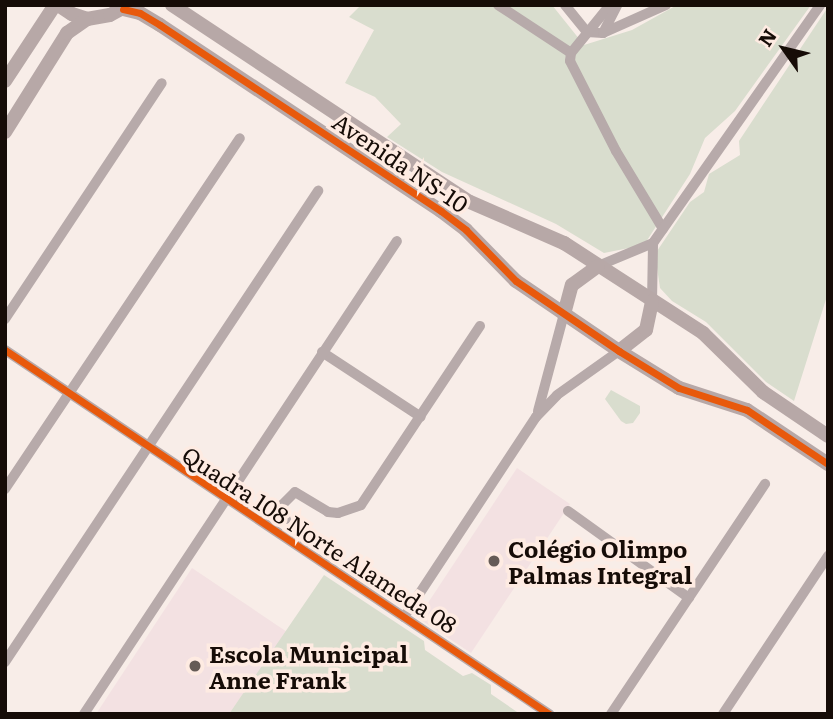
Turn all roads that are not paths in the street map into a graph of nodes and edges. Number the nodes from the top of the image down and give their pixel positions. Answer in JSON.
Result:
{"nodes":[{"id":1,"x":57,"y":5,"type":"edge"},
{"id":2,"x":172,"y":5,"type":"edge"},
{"id":3,"x":498,"y":5,"type":"edge"},
{"id":4,"x":565,"y":5,"type":"edge"},
{"id":5,"x":610,"y":5,"type":"edge"},
{"id":6,"x":617,"y":5,"type":"edge"},
{"id":7,"x":666,"y":5,"type":"edge"},
{"id":8,"x":820,"y":5,"type":"edge"},
{"id":9,"x":125,"y":7,"type":"edge"},
{"id":10,"x":88,"y":19,"type":"junction"},
{"id":11,"x":587,"y":32,"type":"junction"},
{"id":12,"x":603,"y":33,"type":"junction"},
{"id":13,"x":571,"y":53,"type":"junction"},
{"id":14,"x":5,"y":81,"type":"edge"},
{"id":15,"x":162,"y":83,"type":"dead end"},
{"id":16,"x":5,"y":132,"type":"edge"},
{"id":17,"x":240,"y":138,"type":"dead end"},
{"id":18,"x":318,"y":191,"type":"dead end"},
{"id":19,"x":663,"y":229,"type":"junction"},
{"id":20,"x":397,"y":241,"type":"dead end"},
{"id":21,"x":653,"y":243,"type":"junction"},
{"id":22,"x":598,"y":265,"type":"junction"},
{"id":23,"x":652,"y":302,"type":"junction"},
{"id":24,"x":564,"y":314,"type":"junction"},
{"id":25,"x":5,"y":319,"type":"edge"},
{"id":26,"x":480,"y":326,"type":"dead end"},
{"id":27,"x":5,"y":350,"type":"edge"},
{"id":28,"x":619,"y":351,"type":"junction"},
{"id":29,"x":322,"y":352,"type":"junction"},
{"id":30,"x":69,"y":396,"type":"junction"},
{"id":31,"x":421,"y":417,"type":"junction"},
{"id":32,"x":536,"y":417,"type":"junction"},
{"id":33,"x":828,"y":436,"type":"edge"},
{"id":34,"x":146,"y":447,"type":"junction"},
{"id":35,"x":828,"y":464,"type":"edge"},
{"id":36,"x":765,"y":484,"type":"dead end"},
{"id":37,"x":5,"y":489,"type":"edge"},
{"id":38,"x":225,"y":500,"type":"junction"},
{"id":39,"x":568,"y":511,"type":"dead end"},
{"id":40,"x":286,"y":519,"type":"dead end"},
{"id":41,"x":828,"y":556,"type":"edge"},
{"id":42,"x":688,"y":598,"type":"junction"},
{"id":43,"x":404,"y":617,"type":"junction"},
{"id":44,"x":5,"y":662,"type":"edge"},
{"id":45,"x":84,"y":714,"type":"edge"},
{"id":46,"x":550,"y":714,"type":"edge"},
{"id":47,"x":611,"y":714,"type":"edge"},
{"id":48,"x":723,"y":714,"type":"edge"}],
"edges":[{"from":1,"to":10,"type":"street"},
{"from":1,"to":14,"type":"street"},
{"from":2,"to":22,"type":"street","name":"Avenida NS-10"},
{"from":3,"to":13,"type":"street"},
{"from":4,"to":11,"type":"street"},
{"from":5,"to":11,"type":"street"},
{"from":6,"to":12,"type":"street"},
{"from":7,"to":12,"type":"street"},
{"from":8,"to":19,"type":"street"},
{"from":9,"to":10,"type":"street","name":"Avenida NS-10"},
{"from":9,"to":24,"type":"street","name":"Avenida NS-10"},
{"from":10,"to":16,"type":"street"},
{"from":11,"to":12,"type":"street"},
{"from":11,"to":13,"type":"street"},
{"from":13,"to":19,"type":"street"},
{"from":15,"to":25,"type":"street"},
{"from":17,"to":30,"type":"street"},
{"from":18,"to":34,"type":"street"},
{"from":19,"to":21,"type":"street"},
{"from":20,"to":29,"type":"street"},
{"from":21,"to":22,"type":"street"},
{"from":21,"to":23,"type":"street"},
{"from":22,"to":23,"type":"street","name":"Avenida NS-10"},
{"from":22,"to":24,"type":"street"},
{"from":23,"to":28,"type":"street"},
{"from":23,"to":33,"type":"street","name":"Avenida NS-10"},
{"from":24,"to":28,"type":"street","name":"Avenida NS-10"},
{"from":24,"to":32,"type":"street"},
{"from":26,"to":31,"type":"street"},
{"from":27,"to":30,"type":"street","name":"Quadra 108 Norte Alameda 08"},
{"from":28,"to":32,"type":"street"},
{"from":28,"to":35,"type":"street","name":"Avenida NS-10"},
{"from":29,"to":31,"type":"street"},
{"from":29,"to":38,"type":"street"},
{"from":30,"to":34,"type":"street","name":"Quadra 108 Norte Alameda 08"},
{"from":30,"to":37,"type":"street"},
{"from":31,"to":40,"type":"street"},
{"from":32,"to":43,"type":"street"},
{"from":34,"to":38,"type":"street","name":"Quadra 108 Norte Alameda 08"},
{"from":34,"to":44,"type":"street"},
{"from":36,"to":42,"type":"street"},
{"from":38,"to":43,"type":"street","name":"Quadra 108 Norte Alameda 08"},
{"from":38,"to":45,"type":"street"},
{"from":39,"to":42,"type":"street"},
{"from":41,"to":48,"type":"street"},
{"from":42,"to":47,"type":"street"},
{"from":43,"to":46,"type":"street","name":"Quadra 108 Norte Alameda 08"}]}
